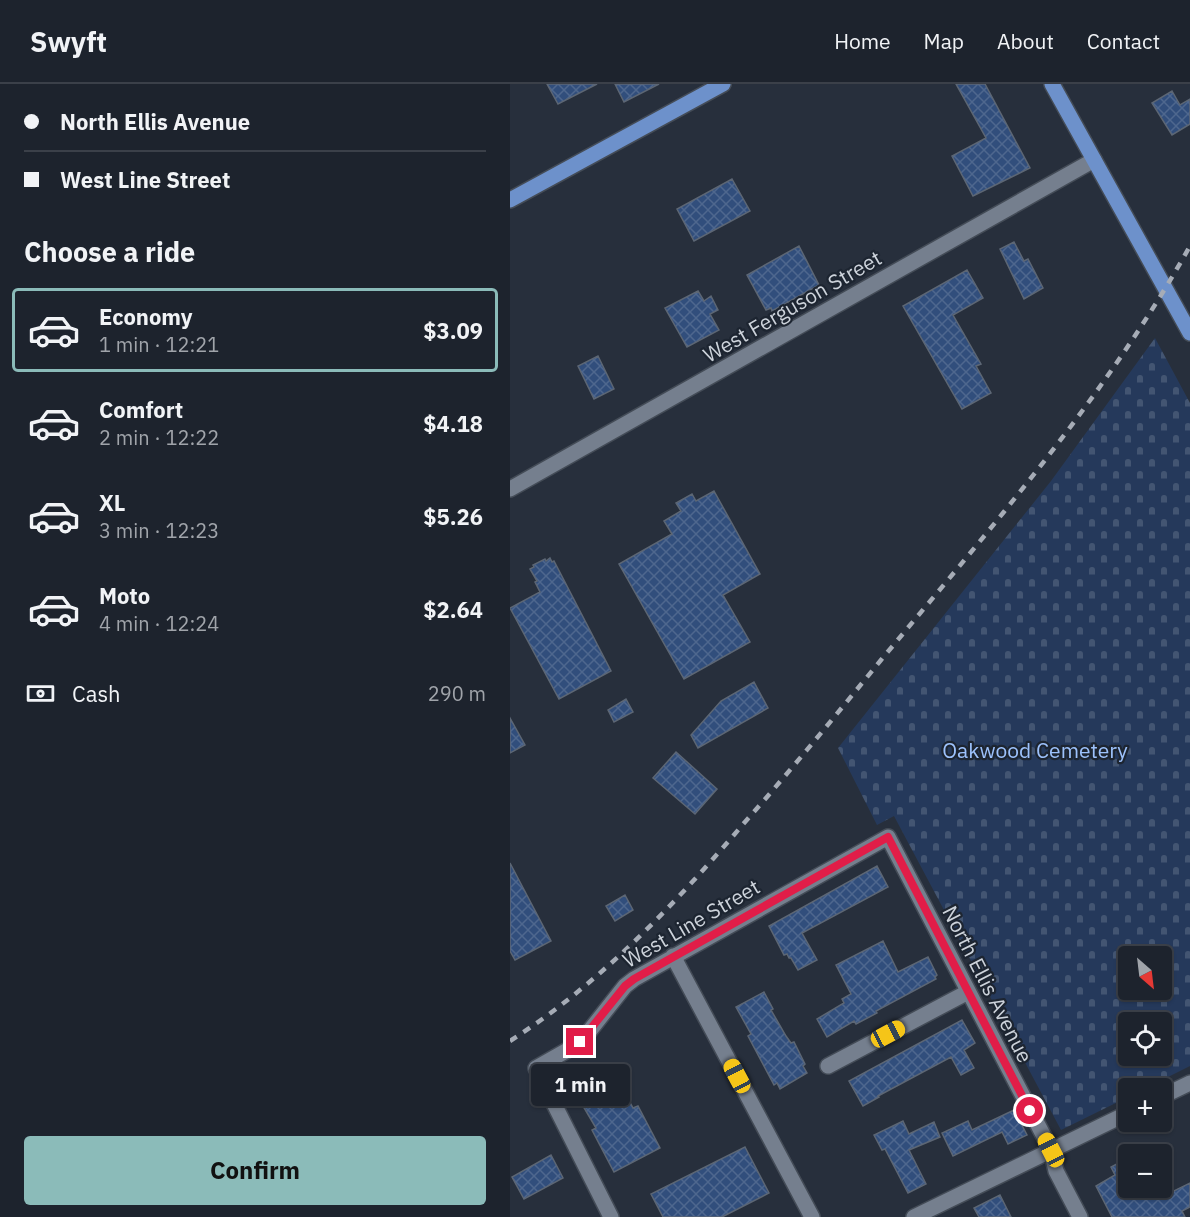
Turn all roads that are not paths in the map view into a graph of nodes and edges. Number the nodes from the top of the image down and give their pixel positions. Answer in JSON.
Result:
{"nodes":[{"id":1,"x":723,"y":84,"type":"edge"},
{"id":2,"x":1052,"y":84,"type":"edge"},
{"id":3,"x":1094,"y":160,"type":"junction"},
{"id":4,"x":510,"y":200,"type":"edge"},
{"id":5,"x":1190,"y":333,"type":"edge"},
{"id":6,"x":510,"y":489,"type":"edge"},
{"id":7,"x":888,"y":837,"type":"joint"},
{"id":8,"x":673,"y":956,"type":"junction"},
{"id":9,"x":969,"y":992,"type":"junction"},
{"id":10,"x":828,"y":1066,"type":"dead end"},
{"id":11,"x":1190,"y":1083,"type":"edge"},
{"id":12,"x":1172,"y":1092,"type":"edge"},
{"id":13,"x":1118,"y":1118,"type":"edge"},
{"id":14,"x":1051,"y":1150,"type":"junction"},
{"id":15,"x":611,"y":1217,"type":"edge"},
{"id":16,"x":812,"y":1217,"type":"edge"},
{"id":17,"x":914,"y":1217,"type":"edge"},
{"id":18,"x":1080,"y":1217,"type":"edge"}],
"edges":[{"from":1,"to":4,"type":"main road"},
{"from":2,"to":3,"type":"main road"},
{"from":3,"to":5,"type":"main road"},
{"from":3,"to":6,"type":"street","name":"West Ferguson Street"},
{"from":7,"to":8,"type":"street","name":"West Line Street"},
{"from":7,"to":9,"type":"street","name":"North Ellis Avenue"},
{"from":8,"to":15,"type":"street","name":"West Line Street"},
{"from":8,"to":16,"type":"street"},
{"from":9,"to":10,"type":"street"},
{"from":9,"to":14,"type":"street","name":"North Ellis Avenue"},
{"from":11,"to":12,"type":"street"},
{"from":13,"to":14,"type":"street"},
{"from":14,"to":17,"type":"street"},
{"from":14,"to":18,"type":"street","name":"North Ellis Avenue"}]}
